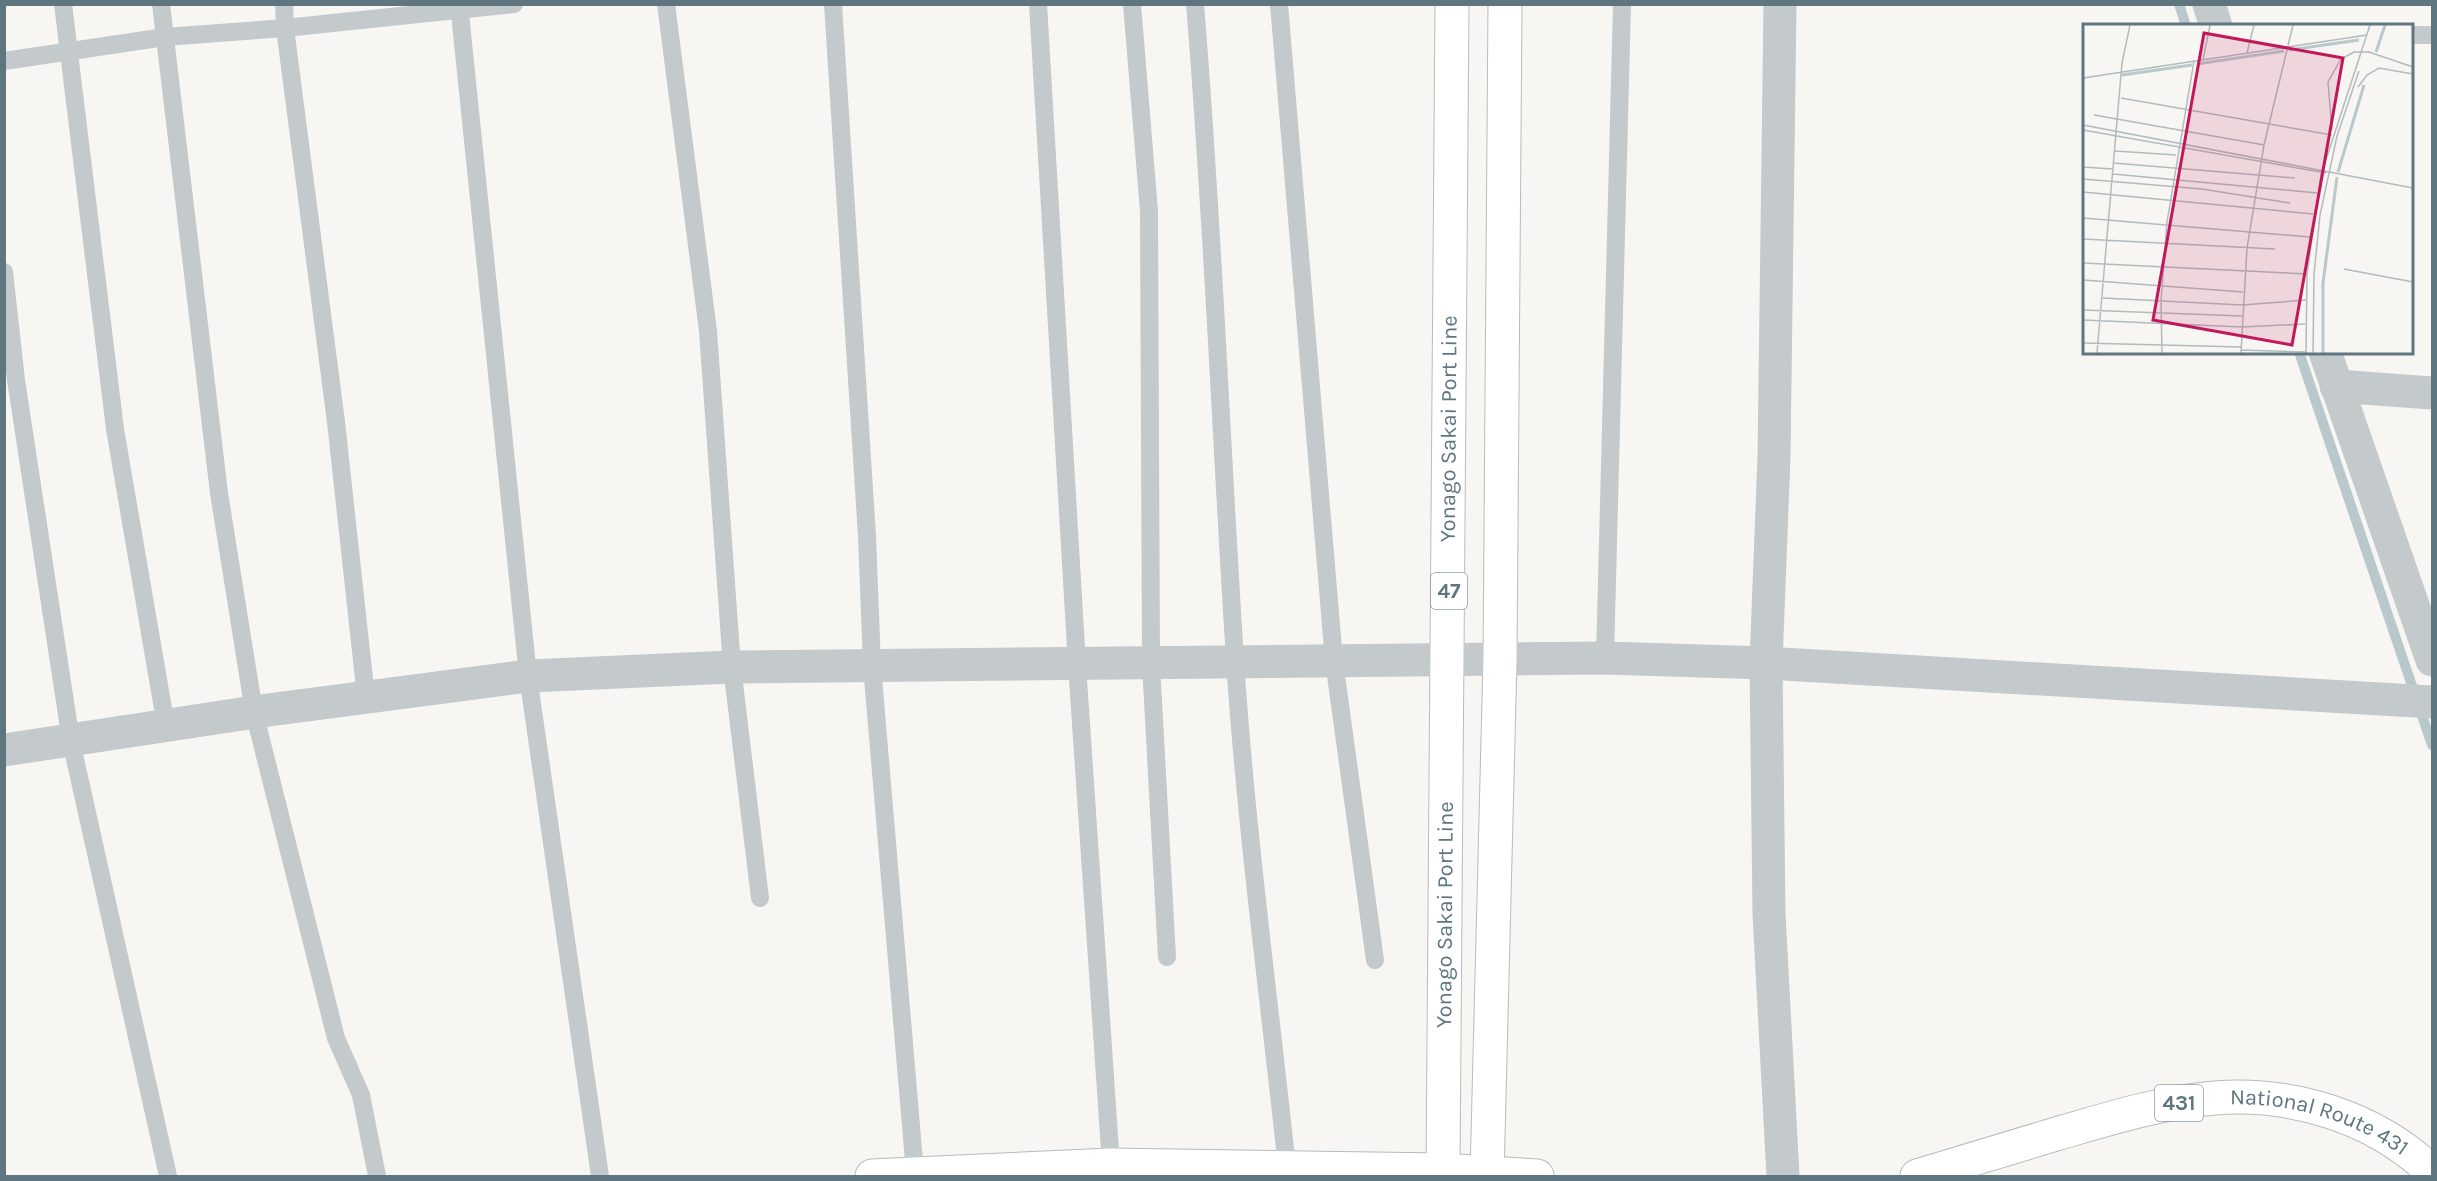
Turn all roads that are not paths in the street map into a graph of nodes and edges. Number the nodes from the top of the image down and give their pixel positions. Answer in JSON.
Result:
{"nodes":[{"id":1,"x":63,"y":4,"type":"edge"},
{"id":2,"x":161,"y":4,"type":"edge"},
{"id":3,"x":284,"y":4,"type":"edge"},
{"id":4,"x":514,"y":4,"type":"edge"},
{"id":5,"x":666,"y":4,"type":"edge"},
{"id":6,"x":833,"y":4,"type":"edge"},
{"id":7,"x":1038,"y":4,"type":"edge"},
{"id":8,"x":1132,"y":4,"type":"edge"},
{"id":9,"x":1196,"y":4,"type":"edge"},
{"id":10,"x":1279,"y":4,"type":"edge"},
{"id":11,"x":1452,"y":4,"type":"edge"},
{"id":12,"x":1505,"y":4,"type":"edge"},
{"id":13,"x":1622,"y":4,"type":"edge"},
{"id":14,"x":1780,"y":4,"type":"edge"},
{"id":15,"x":2209,"y":4,"type":"edge"},
{"id":16,"x":459,"y":7,"type":"edge"},
{"id":17,"x":2215,"y":24,"type":"edge"},
{"id":18,"x":285,"y":28,"type":"junction"},
{"id":19,"x":2413,"y":35,"type":"edge"},
{"id":20,"x":2433,"y":35,"type":"edge"},
{"id":21,"x":165,"y":37,"type":"junction"},
{"id":22,"x":69,"y":51,"type":"junction"},
{"id":23,"x":4,"y":61,"type":"edge"},
{"id":24,"x":4,"y":272,"type":"edge"},
{"id":25,"x":2326,"y":354,"type":"edge"},
{"id":26,"x":2336,"y":386,"type":"junction"},
{"id":27,"x":2433,"y":393,"type":"edge"},
{"id":28,"x":1605,"y":658,"type":"junction"},
{"id":29,"x":1448,"y":660,"type":"junction"},
{"id":30,"x":1500,"y":660,"type":"junction"},
{"id":31,"x":2433,"y":660,"type":"edge"},
{"id":32,"x":1334,"y":661,"type":"junction"},
{"id":33,"x":1235,"y":662,"type":"junction"},
{"id":34,"x":1766,"y":663,"type":"junction"},
{"id":35,"x":1151,"y":664,"type":"junction"},
{"id":36,"x":1077,"y":665,"type":"junction"},
{"id":37,"x":872,"y":666,"type":"junction"},
{"id":38,"x":732,"y":667,"type":"junction"},
{"id":39,"x":528,"y":676,"type":"junction"},
{"id":40,"x":366,"y":697,"type":"junction"},
{"id":41,"x":2433,"y":702,"type":"edge"},
{"id":42,"x":254,"y":712,"type":"junction"},
{"id":43,"x":166,"y":726,"type":"junction"},
{"id":44,"x":71,"y":741,"type":"junction"},
{"id":45,"x":4,"y":750,"type":"edge"},
{"id":46,"x":760,"y":898,"type":"dead end"},
{"id":47,"x":1167,"y":957,"type":"dead end"},
{"id":48,"x":1375,"y":960,"type":"dead end"},
{"id":49,"x":1111,"y":1165,"type":"junction"},
{"id":50,"x":1287,"y":1167,"type":"junction"},
{"id":51,"x":2433,"y":1172,"type":"edge"},
{"id":52,"x":915,"y":1173,"type":"junction"},
{"id":53,"x":1444,"y":1173,"type":"edge"},
{"id":54,"x":1488,"y":1175,"type":"edge"},
{"id":55,"x":168,"y":1176,"type":"edge"},
{"id":56,"x":377,"y":1176,"type":"edge"},
{"id":57,"x":600,"y":1176,"type":"edge"},
{"id":58,"x":872,"y":1176,"type":"edge"},
{"id":59,"x":1538,"y":1176,"type":"edge"},
{"id":60,"x":1783,"y":1176,"type":"edge"},
{"id":61,"x":1917,"y":1176,"type":"edge"}],
"edges":[{"from":1,"to":22,"type":"lane"},
{"from":2,"to":21,"type":"lane"},
{"from":3,"to":18,"type":"lane"},
{"from":4,"to":16,"type":"lane"},
{"from":5,"to":38,"type":"lane"},
{"from":6,"to":37,"type":"lane"},
{"from":7,"to":36,"type":"lane"},
{"from":8,"to":35,"type":"lane"},
{"from":9,"to":33,"type":"lane"},
{"from":10,"to":32,"type":"lane"},
{"from":11,"to":29,"type":"main road","name":"Yonago Sakai Port Line","number":"47"},
{"from":12,"to":30,"type":"main road","number":"47"},
{"from":13,"to":28,"type":"lane"},
{"from":14,"to":34,"type":"street"},
{"from":15,"to":17,"type":"street"},
{"from":16,"to":18,"type":"lane"},
{"from":16,"to":39,"type":"lane"},
{"from":18,"to":21,"type":"lane"},
{"from":18,"to":40,"type":"lane"},
{"from":19,"to":20,"type":"lane"},
{"from":21,"to":22,"type":"lane"},
{"from":21,"to":42,"type":"lane"},
{"from":22,"to":23,"type":"lane"},
{"from":22,"to":43,"type":"lane"},
{"from":24,"to":44,"type":"lane"},
{"from":25,"to":26,"type":"street"},
{"from":26,"to":27,"type":"street"},
{"from":26,"to":31,"type":"street"},
{"from":28,"to":30,"type":"street"},
{"from":28,"to":34,"type":"street"},
{"from":29,"to":30,"type":"street"},
{"from":29,"to":32,"type":"street"},
{"from":29,"to":53,"type":"main road","name":"Yonago Sakai Port Line","number":"47"},
{"from":30,"to":54,"type":"main road","number":"47"},
{"from":32,"to":33,"type":"street"},
{"from":32,"to":48,"type":"lane"},
{"from":33,"to":35,"type":"street"},
{"from":33,"to":50,"type":"lane"},
{"from":34,"to":41,"type":"street"},
{"from":34,"to":60,"type":"street"},
{"from":35,"to":36,"type":"street"},
{"from":35,"to":47,"type":"lane"},
{"from":36,"to":37,"type":"street"},
{"from":36,"to":49,"type":"lane"},
{"from":37,"to":38,"type":"street"},
{"from":37,"to":52,"type":"lane"},
{"from":38,"to":39,"type":"street"},
{"from":38,"to":46,"type":"lane"},
{"from":39,"to":40,"type":"street"},
{"from":39,"to":57,"type":"lane"},
{"from":40,"to":42,"type":"street"},
{"from":42,"to":43,"type":"street"},
{"from":42,"to":56,"type":"lane"},
{"from":43,"to":44,"type":"street"},
{"from":44,"to":45,"type":"street"},
{"from":44,"to":55,"type":"lane"},
{"from":49,"to":50,"type":"main road"},
{"from":49,"to":52,"type":"main road"},
{"from":50,"to":53,"type":"main road"},
{"from":51,"to":61,"type":"main road","name":"National Route 431","number":"431"},
{"from":52,"to":58,"type":"main road"},
{"from":53,"to":54,"type":"main road"},
{"from":54,"to":59,"type":"main road"}]}
